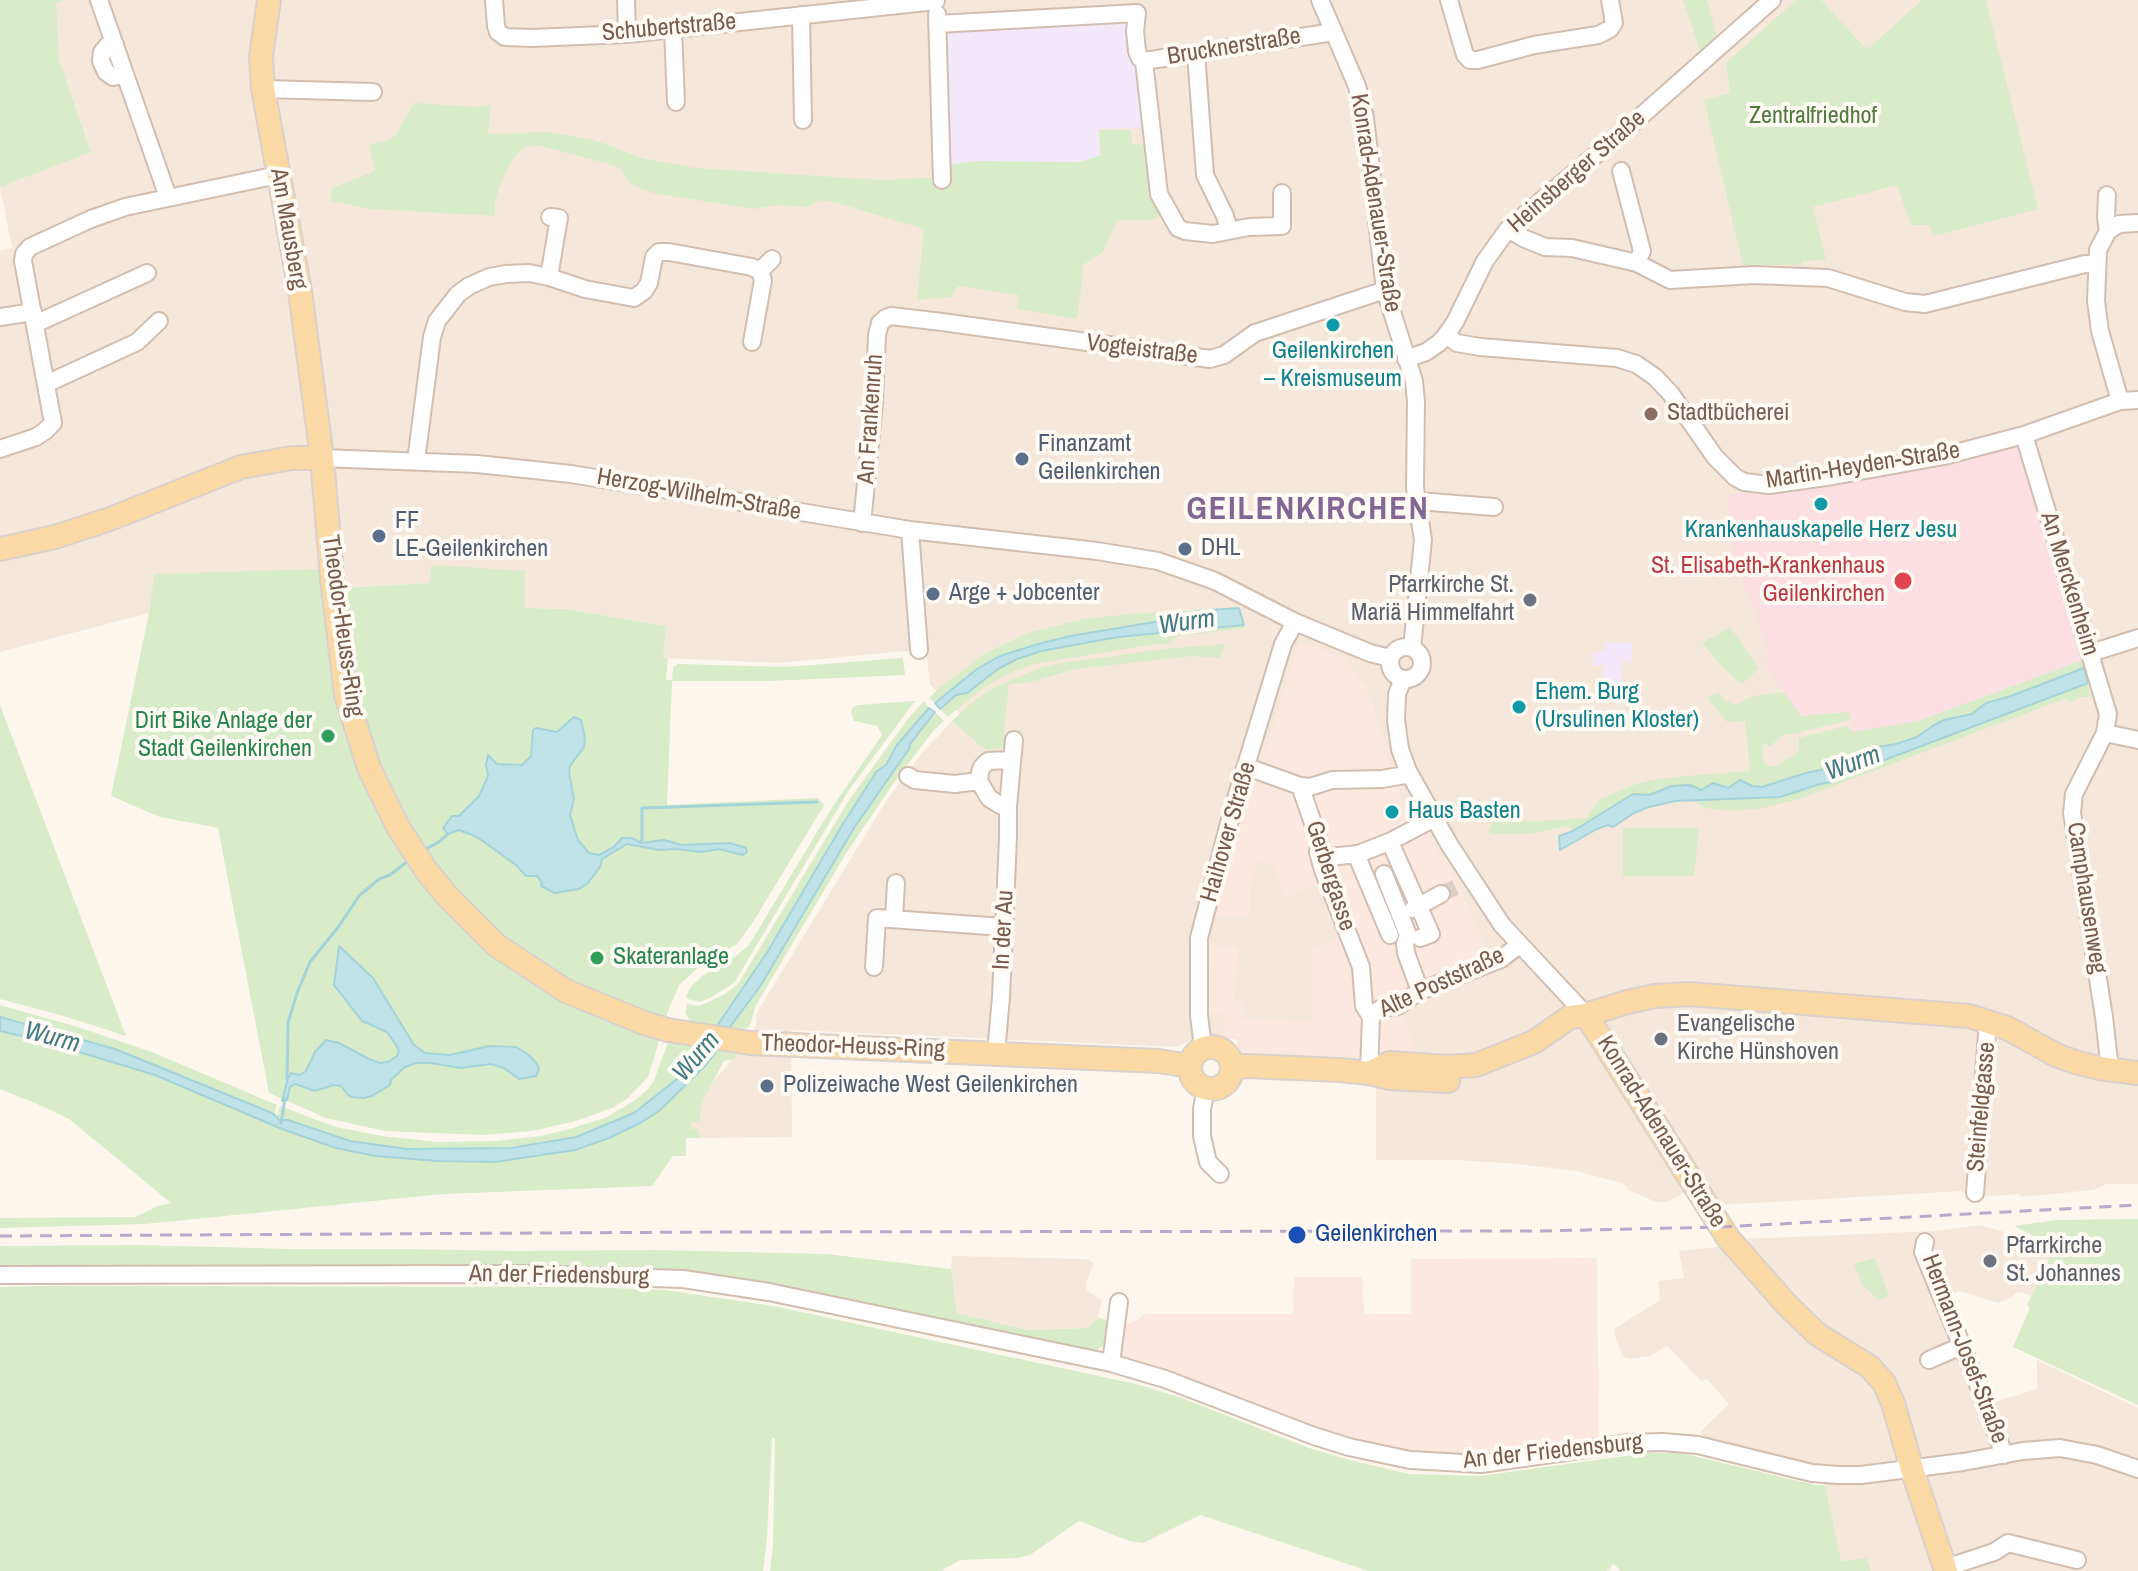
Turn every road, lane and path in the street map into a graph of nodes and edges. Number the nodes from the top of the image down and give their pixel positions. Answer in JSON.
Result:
{"nodes":[{"id":1,"x":99,"y":0,"type":"edge"},
{"id":2,"x":269,"y":0,"type":"edge"},
{"id":3,"x":494,"y":0,"type":"edge"},
{"id":4,"x":626,"y":0,"type":"edge"},
{"id":5,"x":936,"y":0,"type":"edge"},
{"id":6,"x":1320,"y":0,"type":"edge"},
{"id":7,"x":1449,"y":0,"type":"edge"},
{"id":8,"x":1610,"y":0,"type":"edge"},
{"id":9,"x":1772,"y":0,"type":"edge"},
{"id":10,"x":830,"y":6,"type":"edge"},
{"id":11,"x":1138,"y":7,"type":"edge"},
{"id":12,"x":801,"y":15,"type":"junction"},
{"id":13,"x":937,"y":24,"type":"junction"},
{"id":14,"x":673,"y":29,"type":"junction"},
{"id":15,"x":1334,"y":32,"type":"junction"},
{"id":16,"x":627,"y":34,"type":"junction"},
{"id":17,"x":1196,"y":53,"type":"junction"},
{"id":18,"x":1144,"y":61,"type":"junction"},
{"id":19,"x":263,"y":89,"type":"junction"},
{"id":20,"x":373,"y":92,"type":"dead end"},
{"id":21,"x":676,"y":102,"type":"dead end"},
{"id":22,"x":803,"y":120,"type":"dead end"},
{"id":23,"x":1621,"y":171,"type":"dead end"},
{"id":24,"x":278,"y":175,"type":"junction"},
{"id":25,"x":942,"y":180,"type":"dead end"},
{"id":26,"x":1282,"y":193,"type":"dead end"},
{"id":27,"x":2107,"y":195,"type":"dead end"},
{"id":28,"x":168,"y":197,"type":"junction"},
{"id":29,"x":550,"y":217,"type":"dead end"},
{"id":30,"x":2138,"y":223,"type":"edge"},
{"id":31,"x":1508,"y":229,"type":"junction"},
{"id":32,"x":1229,"y":230,"type":"junction"},
{"id":33,"x":2108,"y":231,"type":"junction"},
{"id":34,"x":772,"y":259,"type":"dead end"},
{"id":35,"x":1637,"y":263,"type":"junction"},
{"id":36,"x":2097,"y":264,"type":"junction"},
{"id":37,"x":760,"y":271,"type":"junction"},
{"id":38,"x":147,"y":273,"type":"dead end"},
{"id":39,"x":549,"y":277,"type":"junction"},
{"id":40,"x":1385,"y":290,"type":"junction"},
{"id":41,"x":0,"y":317,"type":"edge"},
{"id":42,"x":34,"y":318,"type":"junction"},
{"id":43,"x":886,"y":318,"type":"joint"},
{"id":44,"x":159,"y":321,"type":"dead end"},
{"id":45,"x":1446,"y":335,"type":"junction"},
{"id":46,"x":752,"y":342,"type":"dead end"},
{"id":47,"x":1406,"y":359,"type":"junction"},
{"id":48,"x":46,"y":384,"type":"junction"},
{"id":49,"x":2138,"y":400,"type":"edge"},
{"id":50,"x":2120,"y":401,"type":"junction"},
{"id":51,"x":2024,"y":435,"type":"junction"},
{"id":52,"x":0,"y":449,"type":"edge"},
{"id":53,"x":322,"y":458,"type":"junction"},
{"id":54,"x":416,"y":461,"type":"junction"},
{"id":55,"x":1418,"y":501,"type":"junction"},
{"id":56,"x":1494,"y":507,"type":"dead end"},
{"id":57,"x":862,"y":523,"type":"junction"},
{"id":58,"x":910,"y":530,"type":"junction"},
{"id":59,"x":0,"y":549,"type":"edge"},
{"id":60,"x":1295,"y":622,"type":"junction"},
{"id":61,"x":2138,"y":638,"type":"edge"},
{"id":62,"x":1412,"y":648,"type":"junction"},
{"id":63,"x":919,"y":650,"type":"dead end"},
{"id":64,"x":2091,"y":655,"type":"junction"},
{"id":65,"x":1390,"y":658,"type":"junction"},
{"id":66,"x":1403,"y":679,"type":"junction"},
{"id":67,"x":2105,"y":733,"type":"junction"},
{"id":68,"x":1014,"y":740,"type":"dead end"},
{"id":69,"x":2138,"y":740,"type":"edge"},
{"id":70,"x":1012,"y":760,"type":"junction"},
{"id":71,"x":1250,"y":768,"type":"dead end"},
{"id":72,"x":1405,"y":775,"type":"dead end"},
{"id":73,"x":908,"y":776,"type":"dead end"},
{"id":74,"x":979,"y":781,"type":"junction"},
{"id":75,"x":1300,"y":786,"type":"junction"},
{"id":76,"x":1008,"y":807,"type":"junction"},
{"id":77,"x":1431,"y":820,"type":"dead end"},
{"id":78,"x":1390,"y":842,"type":"junction"},
{"id":79,"x":1356,"y":854,"type":"junction"},
{"id":80,"x":1320,"y":858,"type":"junction"},
{"id":81,"x":1384,"y":874,"type":"dead end"},
{"id":82,"x":896,"y":883,"type":"dead end"},
{"id":83,"x":1458,"y":886,"type":"dead end"},
{"id":84,"x":1441,"y":894,"type":"tunnel mouth"},
{"id":85,"x":1474,"y":895,"type":"dead end"},
{"id":86,"x":1420,"y":907,"type":"junction"},
{"id":87,"x":1400,"y":912,"type":"junction"},
{"id":88,"x":894,"y":919,"type":"junction"},
{"id":89,"x":1003,"y":927,"type":"junction"},
{"id":90,"x":1390,"y":935,"type":"dead end"},
{"id":91,"x":1420,"y":938,"type":"dead end"},
{"id":92,"x":1519,"y":945,"type":"junction"},
{"id":93,"x":874,"y":967,"type":"dead end"},
{"id":94,"x":1420,"y":991,"type":"junction"},
{"id":95,"x":1586,"y":1015,"type":"junction"},
{"id":96,"x":1371,"y":1017,"type":"junction"},
{"id":97,"x":1988,"y":1021,"type":"junction"},
{"id":98,"x":996,"y":1053,"type":"junction"},
{"id":99,"x":1196,"y":1057,"type":"junction"},
{"id":100,"x":1232,"y":1068,"type":"junction"},
{"id":101,"x":2110,"y":1070,"type":"junction"},
{"id":102,"x":1369,"y":1073,"type":"junction"},
{"id":103,"x":2138,"y":1073,"type":"edge"},
{"id":104,"x":1206,"y":1088,"type":"junction"},
{"id":105,"x":1220,"y":1174,"type":"dead end"},
{"id":106,"x":1975,"y":1193,"type":"dead end"},
{"id":107,"x":1925,"y":1242,"type":"dead end"},
{"id":108,"x":0,"y":1275,"type":"edge"},
{"id":109,"x":1119,"y":1302,"type":"dead end"},
{"id":110,"x":1961,"y":1346,"type":"junction"},
{"id":111,"x":1929,"y":1360,"type":"dead end"},
{"id":112,"x":1111,"y":1363,"type":"junction"},
{"id":113,"x":2004,"y":1455,"type":"junction"},
{"id":114,"x":1912,"y":1469,"type":"junction"},
{"id":115,"x":2138,"y":1469,"type":"edge"},
{"id":116,"x":2077,"y":1560,"type":"dead end"},
{"id":117,"x":1946,"y":1570,"type":"edge"}],
"edges":[{"from":1,"to":28,"type":"street"},
{"from":2,"to":19,"type":"main road","name":"Am Mausberg"},
{"from":3,"to":16,"type":"street","name":"Schubertstraße"},
{"from":4,"to":16,"type":"street"},
{"from":5,"to":10,"type":"street","name":"Schubertstraße"},
{"from":5,"to":13,"type":"street"},
{"from":6,"to":15,"type":"street","name":"Konrad-Adenauer-Straße"},
{"from":7,"to":8,"type":"street"},
{"from":9,"to":31,"type":"street","name":"Heinsberger Straße"},
{"from":10,"to":12,"type":"street","name":"Schubertstraße"},
{"from":11,"to":13,"type":"street","name":"Brucknerstraße"},
{"from":11,"to":18,"type":"street","name":"Brucknerstraße"},
{"from":12,"to":14,"type":"street","name":"Schubertstraße"},
{"from":12,"to":22,"type":"street"},
{"from":13,"to":25,"type":"street"},
{"from":14,"to":16,"type":"street","name":"Schubertstraße"},
{"from":14,"to":21,"type":"street"},
{"from":15,"to":17,"type":"street","name":"Brucknerstraße"},
{"from":15,"to":40,"type":"street","name":"Konrad-Adenauer-Straße"},
{"from":17,"to":18,"type":"street","name":"Brucknerstraße"},
{"from":17,"to":32,"type":"street"},
{"from":18,"to":32,"type":"street"},
{"from":19,"to":20,"type":"street"},
{"from":19,"to":24,"type":"main road","name":"Am Mausberg"},
{"from":23,"to":35,"type":"street"},
{"from":24,"to":28,"type":"street"},
{"from":24,"to":53,"type":"main road","name":"Am Mausberg"},
{"from":26,"to":32,"type":"street"},
{"from":27,"to":33,"type":"street"},
{"from":28,"to":42,"type":"street"},
{"from":29,"to":39,"type":"street"},
{"from":30,"to":33,"type":"street"},
{"from":31,"to":35,"type":"street"},
{"from":31,"to":45,"type":"street","name":"Heinsberger Straße"},
{"from":33,"to":36,"type":"street"},
{"from":34,"to":37,"type":"street"},
{"from":35,"to":36,"type":"street"},
{"from":36,"to":50,"type":"street"},
{"from":37,"to":39,"type":"street"},
{"from":37,"to":46,"type":"street"},
{"from":38,"to":42,"type":"street"},
{"from":39,"to":54,"type":"street"},
{"from":40,"to":43,"type":"street","name":"Vogteistraße"},
{"from":40,"to":47,"type":"street","name":"Konrad-Adenauer-Straße"},
{"from":41,"to":42,"type":"street"},
{"from":42,"to":48,"type":"street"},
{"from":43,"to":57,"type":"street","name":"An Frankenruh"},
{"from":44,"to":48,"type":"street"},
{"from":45,"to":47,"type":"street","name":"Heinsberger Straße"},
{"from":45,"to":51,"type":"street","name":"Martin-Heyden-Straße"},
{"from":47,"to":55,"type":"street","name":"Konrad-Adenauer-Straße"},
{"from":48,"to":52,"type":"street"},
{"from":49,"to":50,"type":"street","name":"Martin-Heyden-Straße"},
{"from":50,"to":51,"type":"street","name":"Martin-Heyden-Straße"},
{"from":51,"to":64,"type":"street","name":"An Merckenheim"},
{"from":53,"to":54,"type":"street","name":"Herzog-Wilhelm-Straße"},
{"from":53,"to":59,"type":"main road","name":"Herzog-Wilhelm-Straße"},
{"from":53,"to":98,"type":"main road","name":"Theodor-Heuss-Ring"},
{"from":54,"to":57,"type":"street","name":"Herzog-Wilhelm-Straße"},
{"from":55,"to":56,"type":"street"},
{"from":55,"to":62,"type":"street","name":"Konrad-Adenauer-Straße"},
{"from":57,"to":58,"type":"street","name":"Herzog-Wilhelm-Straße"},
{"from":58,"to":60,"type":"street","name":"Herzog-Wilhelm-Straße"},
{"from":58,"to":63,"type":"street"},
{"from":60,"to":65,"type":"street","name":"Herzog-Wilhelm-Straße"},
{"from":60,"to":99,"type":"street","name":"Haihover Straße"},
{"from":61,"to":64,"type":"street"},
{"from":62,"to":65,"type":"street"},
{"from":62,"to":66,"type":"street"},
{"from":64,"to":67,"type":"street","name":"An Merckenheim"},
{"from":65,"to":66,"type":"street"},
{"from":66,"to":92,"type":"street","name":"Konrad-Adenauer-Straße"},
{"from":67,"to":69,"type":"street"},
{"from":67,"to":101,"type":"street","name":"Camphausenweg"},
{"from":68,"to":70,"type":"street","name":"In der Au"},
{"from":70,"to":74,"type":"street"},
{"from":70,"to":76,"type":"street","name":"In der Au"},
{"from":71,"to":75,"type":"street"},
{"from":72,"to":75,"type":"street"},
{"from":73,"to":74,"type":"street"},
{"from":74,"to":76,"type":"street"},
{"from":75,"to":80,"type":"street","name":"Gerbergasse"},
{"from":76,"to":89,"type":"street","name":"In der Au"},
{"from":77,"to":78,"type":"street"},
{"from":78,"to":79,"type":"street"},
{"from":78,"to":86,"type":"street"},
{"from":79,"to":80,"type":"street"},
{"from":79,"to":90,"type":"street"},
{"from":80,"to":96,"type":"street","name":"Gerbergasse"},
{"from":81,"to":87,"type":"street"},
{"from":82,"to":88,"type":"street"},
{"from":83,"to":85,"type":"street"},
{"from":84,"to":86,"type":"street"},
{"from":86,"to":87,"type":"street"},
{"from":86,"to":91,"type":"street"},
{"from":87,"to":94,"type":"street"},
{"from":88,"to":89,"type":"street"},
{"from":88,"to":93,"type":"street"},
{"from":89,"to":98,"type":"street","name":"In der Au"},
{"from":92,"to":94,"type":"street","name":"Alte Poststraße"},
{"from":92,"to":95,"type":"street","name":"Konrad-Adenauer-Straße"},
{"from":94,"to":96,"type":"street","name":"Alte Poststraße"},
{"from":95,"to":97,"type":"main road"},
{"from":95,"to":102,"type":"main road"},
{"from":95,"to":114,"type":"main road","name":"Konrad-Adenauer-Straße"},
{"from":96,"to":102,"type":"street","name":"Alte Poststraße"},
{"from":97,"to":101,"type":"main road"},
{"from":97,"to":106,"type":"street","name":"Steinfeldgasse"},
{"from":98,"to":99,"type":"main road","name":"Theodor-Heuss-Ring"},
{"from":99,"to":100,"type":"main road","name":"Theodor-Heuss-Ring"},
{"from":99,"to":104,"type":"main road"},
{"from":100,"to":102,"type":"main road"},
{"from":100,"to":104,"type":"main road"},
{"from":101,"to":103,"type":"main road"},
{"from":104,"to":105,"type":"street"},
{"from":107,"to":110,"type":"street","name":"Hermann-Josef-Straße"},
{"from":108,"to":112,"type":"street","name":"An der Friedensburg"},
{"from":109,"to":112,"type":"street"},
{"from":110,"to":111,"type":"street"},
{"from":110,"to":113,"type":"street","name":"Hermann-Josef-Straße"},
{"from":112,"to":114,"type":"street","name":"An der Friedensburg"},
{"from":113,"to":114,"type":"street","name":"An der Friedensburg"},
{"from":113,"to":115,"type":"street","name":"An der Friedensburg"},
{"from":114,"to":117,"type":"main road","name":"Konrad-Adenauer-Straße"},
{"from":116,"to":117,"type":"street"}]}
